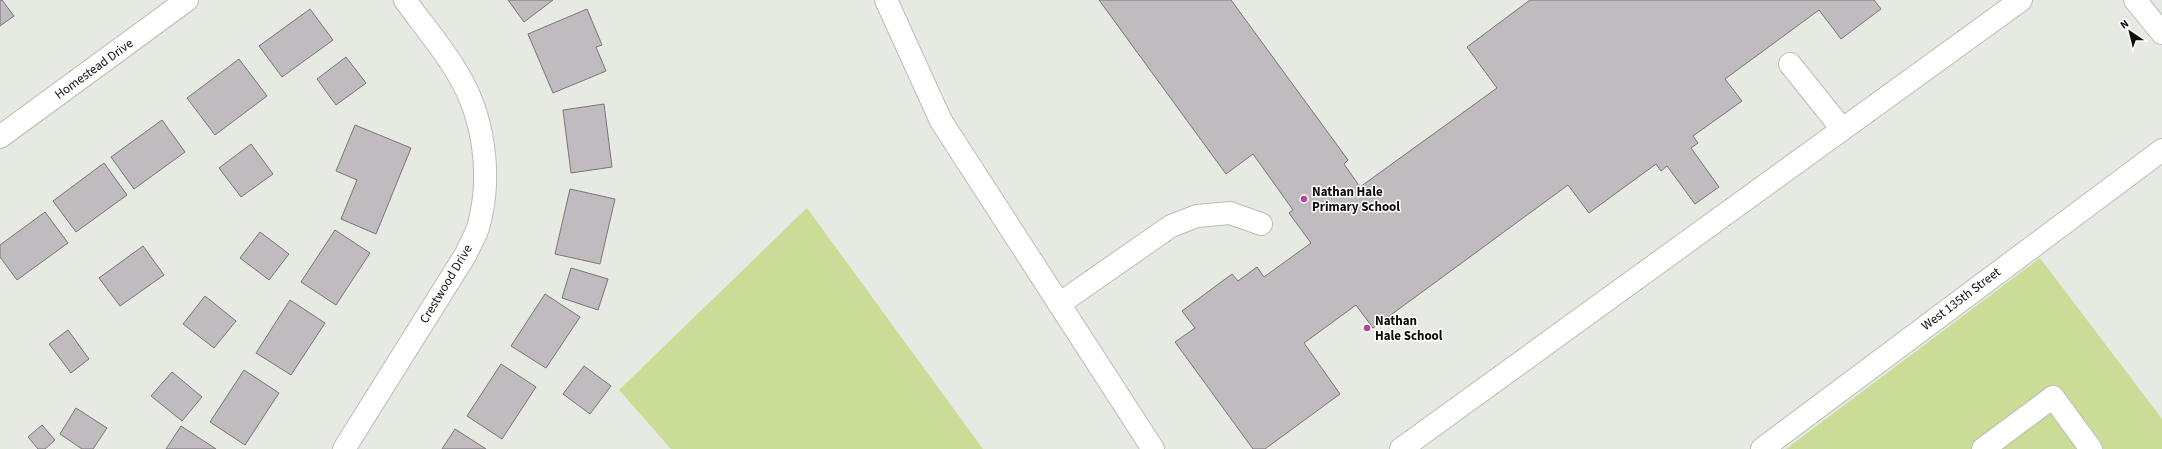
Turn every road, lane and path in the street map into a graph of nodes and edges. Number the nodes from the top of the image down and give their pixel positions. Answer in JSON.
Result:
{"nodes":[{"id":1,"x":187,"y":0,"type":"edge"},
{"id":2,"x":405,"y":0,"type":"edge"},
{"id":3,"x":886,"y":0,"type":"edge"},
{"id":4,"x":2021,"y":0,"type":"edge"},
{"id":5,"x":2135,"y":0,"type":"edge"},
{"id":6,"x":2162,"y":33,"type":"edge"},
{"id":7,"x":1790,"y":64,"type":"dead end"},
{"id":8,"x":1842,"y":129,"type":"junction"},
{"id":9,"x":0,"y":137,"type":"edge"},
{"id":10,"x":2162,"y":150,"type":"edge"},
{"id":11,"x":1261,"y":224,"type":"dead end"},
{"id":12,"x":1059,"y":304,"type":"junction"},
{"id":13,"x":344,"y":449,"type":"edge"},
{"id":14,"x":1153,"y":449,"type":"edge"},
{"id":15,"x":1401,"y":449,"type":"edge"},
{"id":16,"x":1762,"y":449,"type":"edge"},
{"id":17,"x":1983,"y":449,"type":"edge"},
{"id":18,"x":2091,"y":449,"type":"edge"}],
"edges":[{"from":1,"to":9,"type":"street","name":"Homestead Drive"},
{"from":2,"to":13,"type":"street","name":"Crestwood Drive"},
{"from":3,"to":12,"type":"street"},
{"from":4,"to":8,"type":"street"},
{"from":5,"to":6,"type":"street"},
{"from":7,"to":8,"type":"street"},
{"from":8,"to":15,"type":"street"},
{"from":10,"to":16,"type":"street","name":"West 135th Street"},
{"from":11,"to":12,"type":"street"},
{"from":12,"to":14,"type":"street"},
{"from":17,"to":18,"type":"street"}]}
